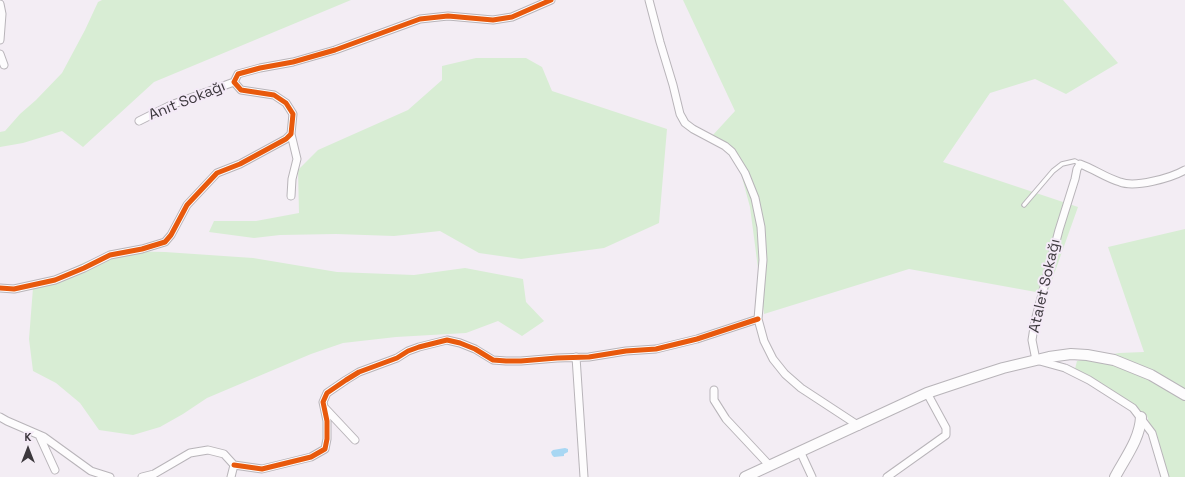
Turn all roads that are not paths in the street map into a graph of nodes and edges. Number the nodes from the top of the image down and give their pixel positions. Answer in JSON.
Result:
{"nodes":[{"id":1,"x":551,"y":0,"type":"edge"},
{"id":2,"x":649,"y":0,"type":"edge"},
{"id":3,"x":0,"y":4,"type":"edge"},
{"id":4,"x":0,"y":40,"type":"edge"},
{"id":5,"x":0,"y":54,"type":"edge"},
{"id":6,"x":4,"y":65,"type":"dead end"},
{"id":7,"x":234,"y":82,"type":"junction"},
{"id":8,"x":140,"y":121,"type":"dead end"},
{"id":9,"x":292,"y":134,"type":"junction"},
{"id":10,"x":1080,"y":164,"type":"junction"},
{"id":11,"x":1185,"y":170,"type":"edge"},
{"id":12,"x":291,"y":196,"type":"dead end"},
{"id":13,"x":1024,"y":205,"type":"dead end"},
{"id":14,"x":0,"y":288,"type":"edge"},
{"id":15,"x":758,"y":319,"type":"junction"},
{"id":16,"x":576,"y":357,"type":"junction"},
{"id":17,"x":1036,"y":360,"type":"junction"},
{"id":18,"x":714,"y":390,"type":"dead end"},
{"id":19,"x":927,"y":394,"type":"junction"},
{"id":20,"x":1185,"y":394,"type":"edge"},
{"id":21,"x":325,"y":407,"type":"junction"},
{"id":22,"x":0,"y":417,"type":"edge"},
{"id":23,"x":1141,"y":417,"type":"junction"},
{"id":24,"x":859,"y":426,"type":"junction"},
{"id":25,"x":40,"y":435,"type":"junction"},
{"id":26,"x":355,"y":440,"type":"dead end"},
{"id":27,"x":800,"y":451,"type":"junction"},
{"id":28,"x":234,"y":465,"type":"junction"},
{"id":29,"x":770,"y":466,"type":"junction"},
{"id":30,"x":55,"y":470,"type":"dead end"},
{"id":31,"x":90,"y":474,"type":"edge"},
{"id":32,"x":110,"y":477,"type":"edge"},
{"id":33,"x":142,"y":477,"type":"edge"},
{"id":34,"x":231,"y":477,"type":"edge"},
{"id":35,"x":584,"y":477,"type":"edge"},
{"id":36,"x":745,"y":477,"type":"edge"},
{"id":37,"x":812,"y":477,"type":"edge"},
{"id":38,"x":887,"y":477,"type":"edge"},
{"id":39,"x":1115,"y":477,"type":"edge"},
{"id":40,"x":1165,"y":477,"type":"edge"}],
"edges":[{"from":1,"to":7,"type":"street","name":"Anıt Sokağı"},
{"from":2,"to":15,"type":"street"},
{"from":3,"to":4,"type":"street"},
{"from":5,"to":6,"type":"street"},
{"from":7,"to":8,"type":"street","name":"Anıt Sokağı"},
{"from":7,"to":9,"type":"street"},
{"from":9,"to":12,"type":"street"},
{"from":9,"to":14,"type":"street"},
{"from":10,"to":11,"type":"street"},
{"from":10,"to":13,"type":"lane"},
{"from":10,"to":17,"type":"street","name":"Atalet Sokağı"},
{"from":15,"to":16,"type":"street"},
{"from":15,"to":24,"type":"street"},
{"from":16,"to":21,"type":"street"},
{"from":16,"to":35,"type":"street"},
{"from":17,"to":19,"type":"street"},
{"from":17,"to":20,"type":"street"},
{"from":17,"to":23,"type":"street"},
{"from":18,"to":29,"type":"street"},
{"from":19,"to":24,"type":"street"},
{"from":19,"to":38,"type":"street"},
{"from":21,"to":26,"type":"street"},
{"from":21,"to":28,"type":"street"},
{"from":22,"to":25,"type":"street"},
{"from":23,"to":39,"type":"street"},
{"from":23,"to":40,"type":"street"},
{"from":24,"to":27,"type":"street"},
{"from":25,"to":30,"type":"street"},
{"from":25,"to":31,"type":"street"},
{"from":27,"to":29,"type":"street"},
{"from":27,"to":37,"type":"street"},
{"from":28,"to":33,"type":"street"},
{"from":28,"to":34,"type":"street"},
{"from":29,"to":36,"type":"street"},
{"from":31,"to":32,"type":"street"}]}
